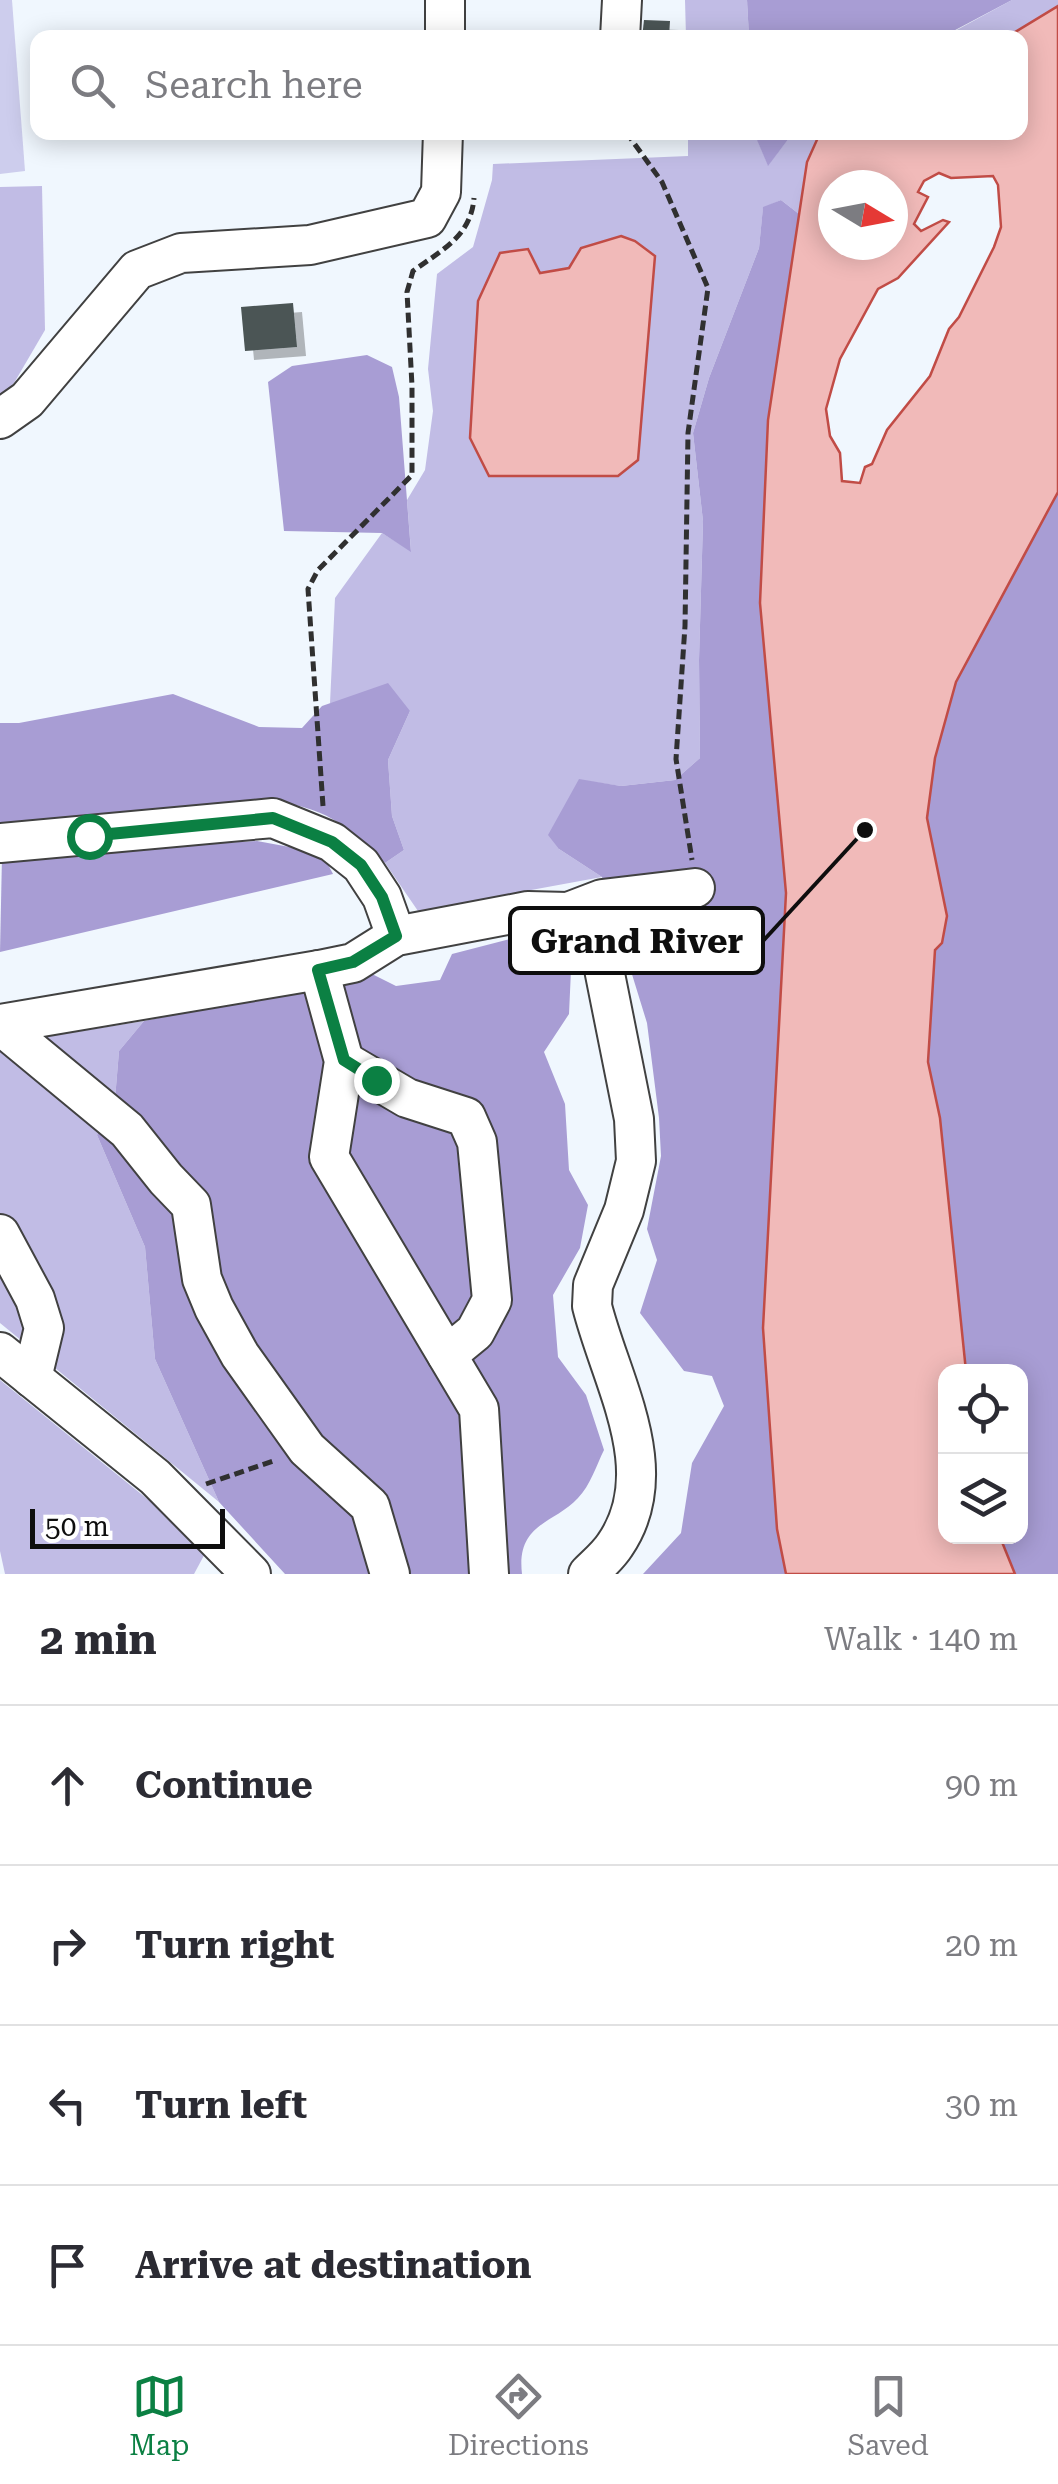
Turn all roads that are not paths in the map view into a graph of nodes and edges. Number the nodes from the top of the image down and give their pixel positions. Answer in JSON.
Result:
{"nodes":[{"id":1,"x":445,"y":0,"type":"edge"},
{"id":2,"x":622,"y":0,"type":"edge"},
{"id":3,"x":445,"y":30,"type":"edge"},
{"id":4,"x":620,"y":30,"type":"edge"},
{"id":5,"x":443,"y":140,"type":"edge"},
{"id":6,"x":0,"y":419,"type":"edge"},
{"id":7,"x":0,"y":843,"type":"edge"},
{"id":8,"x":695,"y":888,"type":"road end"},
{"id":9,"x":568,"y":912,"type":"junction"},
{"id":10,"x":396,"y":936,"type":"junction"},
{"id":11,"x":318,"y":970,"type":"junction"},
{"id":12,"x":0,"y":1025,"type":"edge"},
{"id":13,"x":344,"y":1060,"type":"junction"},
{"id":14,"x":0,"y":1234,"type":"edge"},
{"id":15,"x":0,"y":1352,"type":"edge"},
{"id":16,"x":447,"y":1356,"type":"junction"},
{"id":17,"x":32,"y":1378,"type":"junction"},
{"id":18,"x":252,"y":1574,"type":"edge"},
{"id":19,"x":390,"y":1574,"type":"edge"},
{"id":20,"x":488,"y":1574,"type":"edge"},
{"id":21,"x":588,"y":1574,"type":"edge"}],
"edges":[{"from":1,"to":3,"type":"lane"},
{"from":2,"to":4,"type":"lane"},
{"from":5,"to":6,"type":"lane"},
{"from":7,"to":10,"type":"lane"},
{"from":8,"to":9,"type":"lane"},
{"from":9,"to":10,"type":"lane"},
{"from":9,"to":21,"type":"lane"},
{"from":10,"to":11,"type":"lane"},
{"from":11,"to":12,"type":"lane"},
{"from":11,"to":13,"type":"lane"},
{"from":12,"to":19,"type":"lane"},
{"from":13,"to":16,"type":"lane"},
{"from":13,"to":16,"type":"lane"},
{"from":14,"to":17,"type":"lane"},
{"from":15,"to":17,"type":"lane"},
{"from":16,"to":20,"type":"lane"},
{"from":17,"to":18,"type":"lane"}]}
